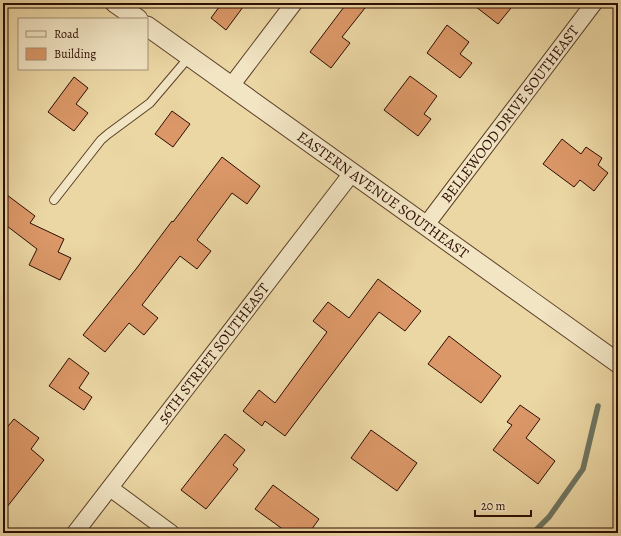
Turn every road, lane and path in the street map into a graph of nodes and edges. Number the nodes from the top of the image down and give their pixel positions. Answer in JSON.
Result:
{"nodes":[{"id":1,"x":116,"y":3,"type":"edge"},
{"id":2,"x":294,"y":3,"type":"edge"},
{"id":3,"x":594,"y":3,"type":"edge"},
{"id":4,"x":137,"y":18,"type":"edge"},
{"id":5,"x":148,"y":27,"type":"edge"},
{"id":6,"x":190,"y":56,"type":"junction"},
{"id":7,"x":231,"y":86,"type":"junction"},
{"id":8,"x":352,"y":173,"type":"junction"},
{"id":9,"x":54,"y":200,"type":"dead end"},
{"id":10,"x":426,"y":225,"type":"junction"},
{"id":11,"x":618,"y":363,"type":"edge"},
{"id":12,"x":110,"y":488,"type":"junction"},
{"id":13,"x":75,"y":533,"type":"edge"},
{"id":14,"x":171,"y":533,"type":"edge"}],
"edges":[{"from":1,"to":4,"type":"street"},
{"from":2,"to":7,"type":"street"},
{"from":3,"to":10,"type":"street","name":"BELLEWOOD DRIVE SOUTHEAST"},
{"from":5,"to":6,"type":"street","name":"EASTERN AVENUE SOUTHEAST"},
{"from":6,"to":7,"type":"street","name":"EASTERN AVENUE SOUTHEAST"},
{"from":6,"to":9,"type":"lane"},
{"from":7,"to":8,"type":"street","name":"EASTERN AVENUE SOUTHEAST"},
{"from":8,"to":10,"type":"street","name":"EASTERN AVENUE SOUTHEAST"},
{"from":8,"to":12,"type":"street","name":"56TH STREET SOUTHEAST"},
{"from":10,"to":11,"type":"street","name":"EASTERN AVENUE SOUTHEAST"},
{"from":12,"to":13,"type":"street","name":"56TH STREET SOUTHEAST"},
{"from":12,"to":14,"type":"street"}]}
